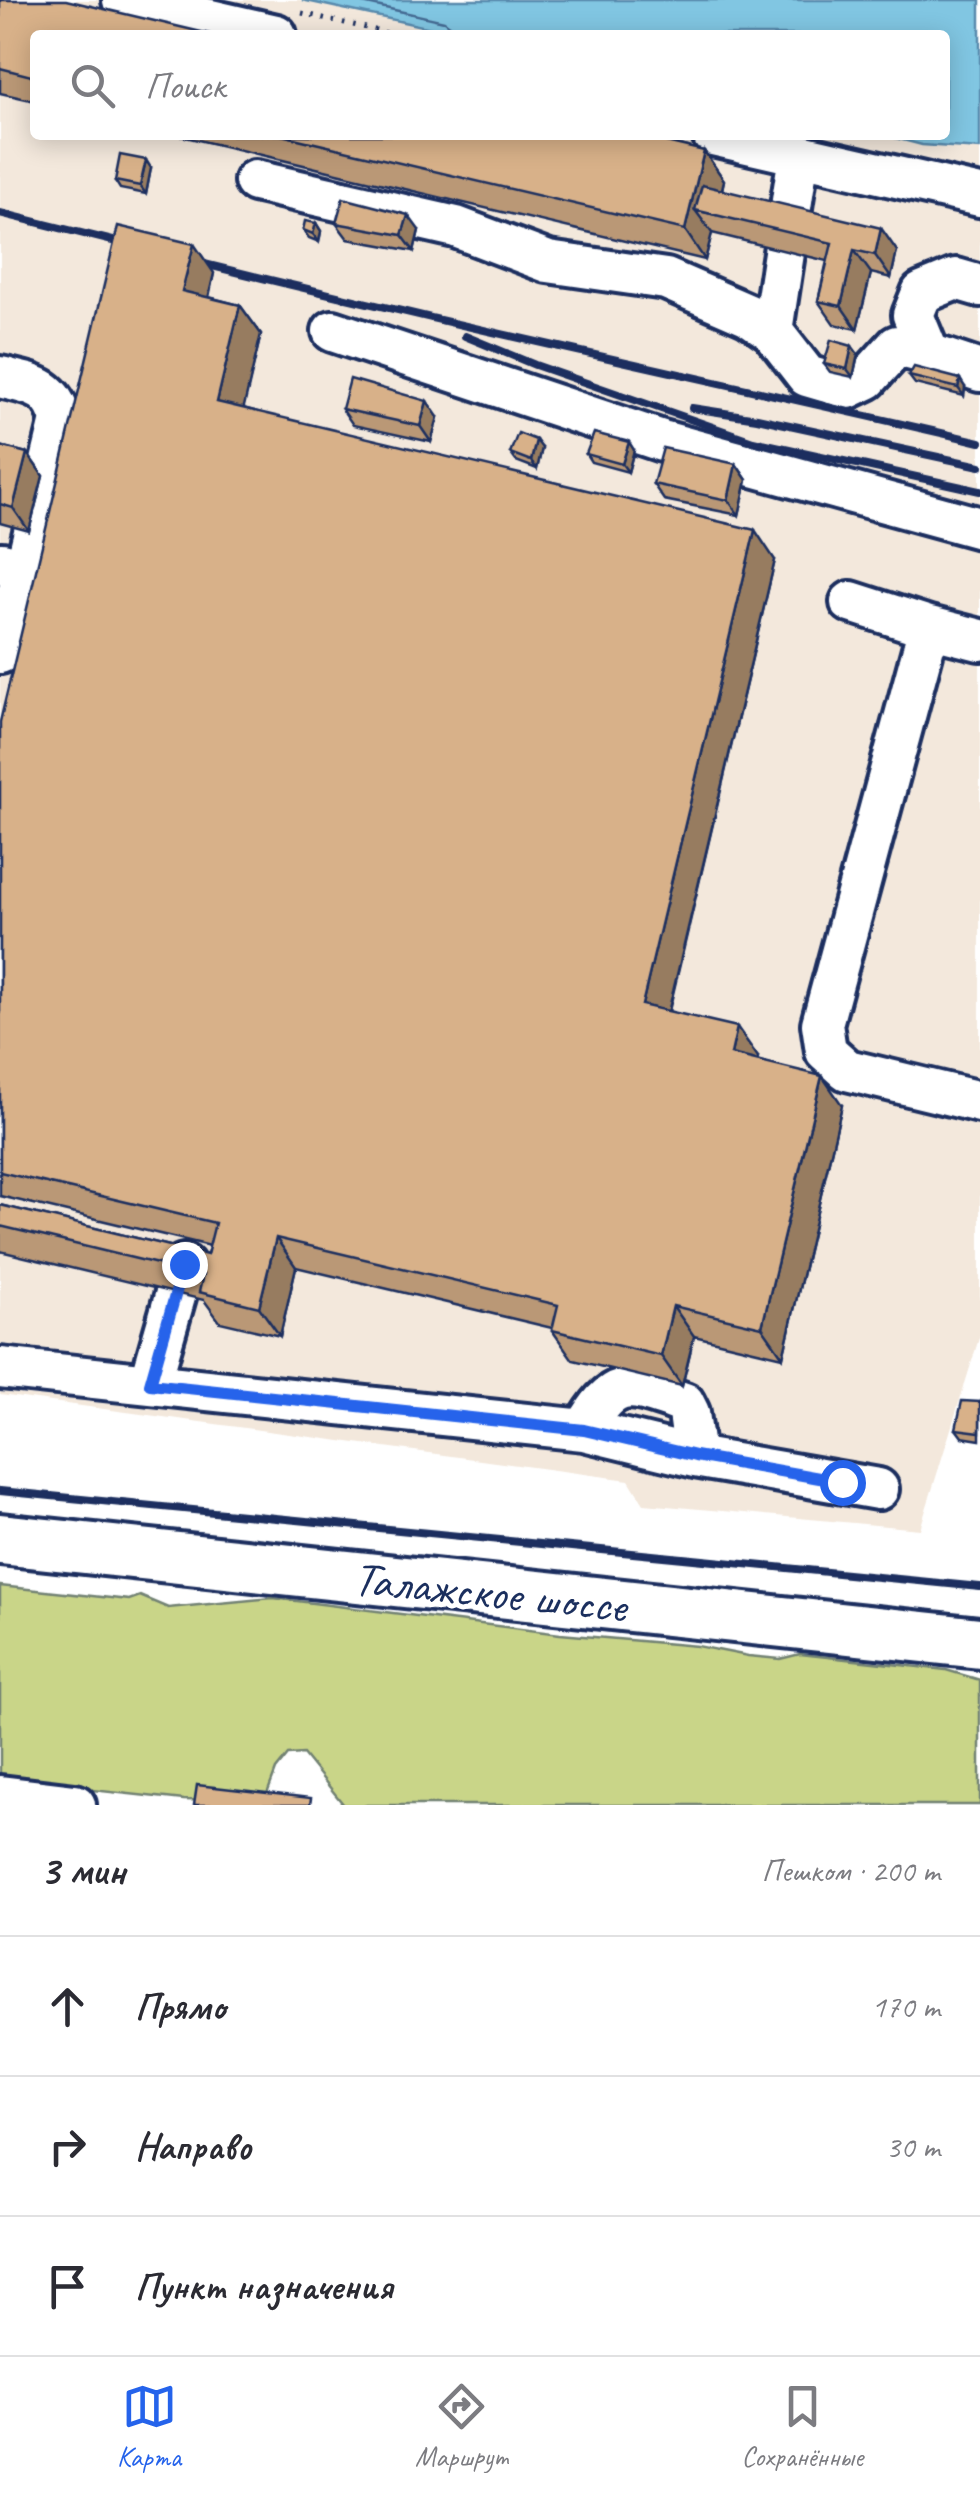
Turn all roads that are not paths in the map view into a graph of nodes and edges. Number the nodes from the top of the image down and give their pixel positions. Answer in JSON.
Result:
{"nodes":[{"id":1,"x":123,"y":0,"type":"edge"},
{"id":2,"x":288,"y":24,"type":"edge"},
{"id":3,"x":734,"y":140,"type":"edge"},
{"id":4,"x":799,"y":155,"type":"junction"},
{"id":5,"x":255,"y":181,"type":"dead end"},
{"id":6,"x":980,"y":196,"type":"edge"},
{"id":7,"x":980,"y":286,"type":"edge"},
{"id":8,"x":333,"y":331,"type":"dead end"},
{"id":9,"x":772,"y":331,"type":"junction"},
{"id":10,"x":929,"y":354,"type":"junction"},
{"id":11,"x":980,"y":370,"type":"edge"},
{"id":12,"x":0,"y":377,"type":"edge"},
{"id":13,"x":980,"y":528,"type":"edge"},
{"id":14,"x":12,"y":566,"type":"edge"},
{"id":15,"x":851,"y":602,"type":"dead end"},
{"id":16,"x":930,"y":627,"type":"junction"},
{"id":17,"x":980,"y":640,"type":"edge"},
{"id":18,"x":0,"y":653,"type":"edge"},
{"id":19,"x":980,"y":1102,"type":"edge"},
{"id":20,"x":184,"y":1264,"type":"edge"},
{"id":21,"x":0,"y":1368,"type":"edge"},
{"id":22,"x":150,"y":1384,"type":"junction"},
{"id":23,"x":878,"y":1489,"type":"dead end"},
{"id":24,"x":0,"y":1539,"type":"edge"},
{"id":25,"x":980,"y":1643,"type":"edge"},
{"id":26,"x":0,"y":1796,"type":"edge"},
{"id":27,"x":76,"y":1805,"type":"edge"}],
"edges":[{"from":1,"to":2,"type":"lane"},
{"from":3,"to":4,"type":"lane"},
{"from":4,"to":6,"type":"lane"},
{"from":4,"to":9,"type":"lane"},
{"from":5,"to":9,"type":"lane"},
{"from":7,"to":10,"type":"lane"},
{"from":8,"to":13,"type":"lane"},
{"from":9,"to":10,"type":"lane"},
{"from":10,"to":11,"type":"lane"},
{"from":12,"to":14,"type":"lane"},
{"from":14,"to":18,"type":"lane"},
{"from":15,"to":16,"type":"lane"},
{"from":16,"to":17,"type":"lane"},
{"from":16,"to":19,"type":"lane"},
{"from":20,"to":22,"type":"lane"},
{"from":21,"to":22,"type":"lane"},
{"from":22,"to":23,"type":"lane"},
{"from":24,"to":25,"type":"main road","name":"Талажское шоссе"},
{"from":26,"to":27,"type":"lane"}]}
